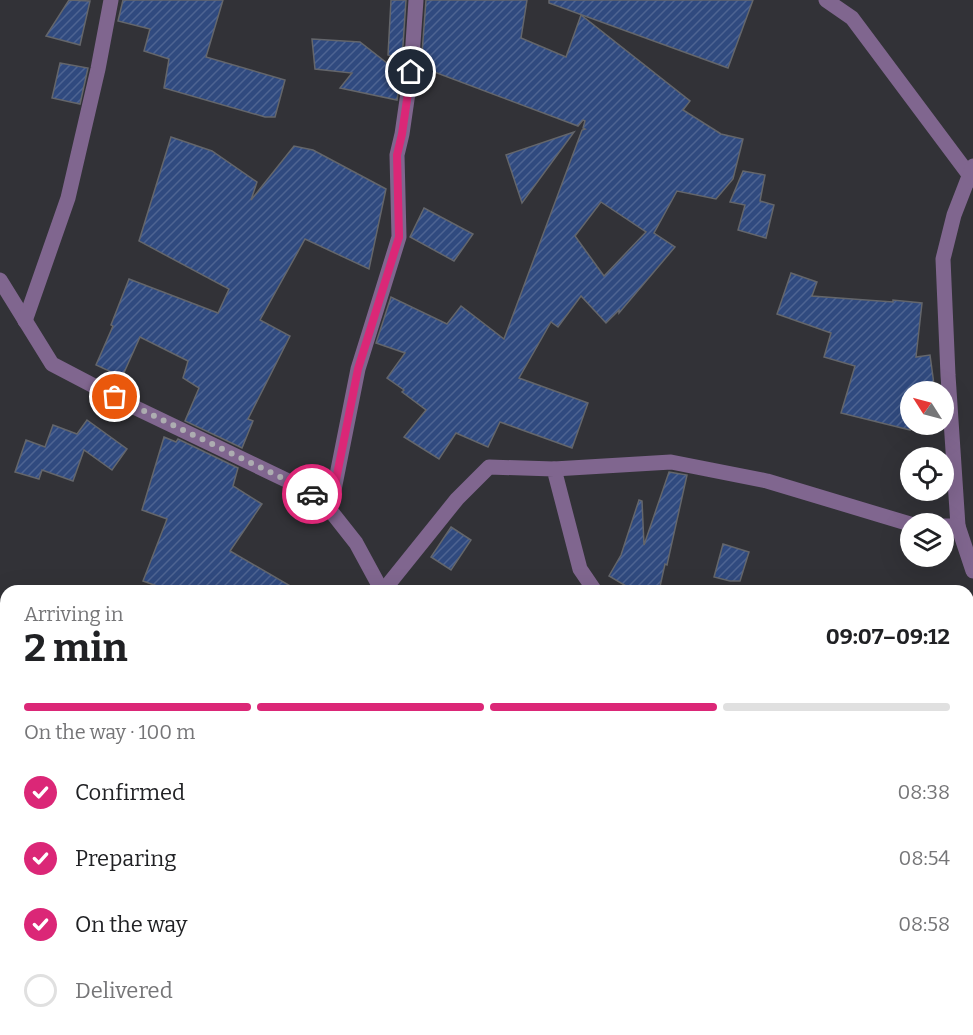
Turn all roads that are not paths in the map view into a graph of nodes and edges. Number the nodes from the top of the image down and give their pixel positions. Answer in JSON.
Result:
{"nodes":[{"id":1,"x":111,"y":0,"type":"edge"},
{"id":2,"x":416,"y":0,"type":"edge"},
{"id":3,"x":826,"y":0,"type":"edge"},
{"id":4,"x":972,"y":174,"type":"edge"},
{"id":5,"x":0,"y":280,"type":"edge"},
{"id":6,"x":25,"y":321,"type":"junction"},
{"id":7,"x":554,"y":469,"type":"junction"},
{"id":8,"x":330,"y":510,"type":"junction"},
{"id":9,"x":951,"y":513,"type":"edge"},
{"id":10,"x":900,"y":521,"type":"edge"},
{"id":11,"x":954,"y":532,"type":"edge"},
{"id":12,"x":973,"y":571,"type":"edge"},
{"id":13,"x":380,"y":585,"type":"edge"},
{"id":14,"x":388,"y":585,"type":"edge"},
{"id":15,"x":591,"y":585,"type":"edge"}],
"edges":[{"from":1,"to":6,"type":"street"},
{"from":2,"to":8,"type":"street"},
{"from":3,"to":4,"type":"street"},
{"from":4,"to":9,"type":"street"},
{"from":5,"to":6,"type":"street"},
{"from":6,"to":8,"type":"street"},
{"from":7,"to":10,"type":"street"},
{"from":7,"to":14,"type":"street"},
{"from":7,"to":15,"type":"street"},
{"from":8,"to":13,"type":"street"},
{"from":11,"to":12,"type":"street"}]}
